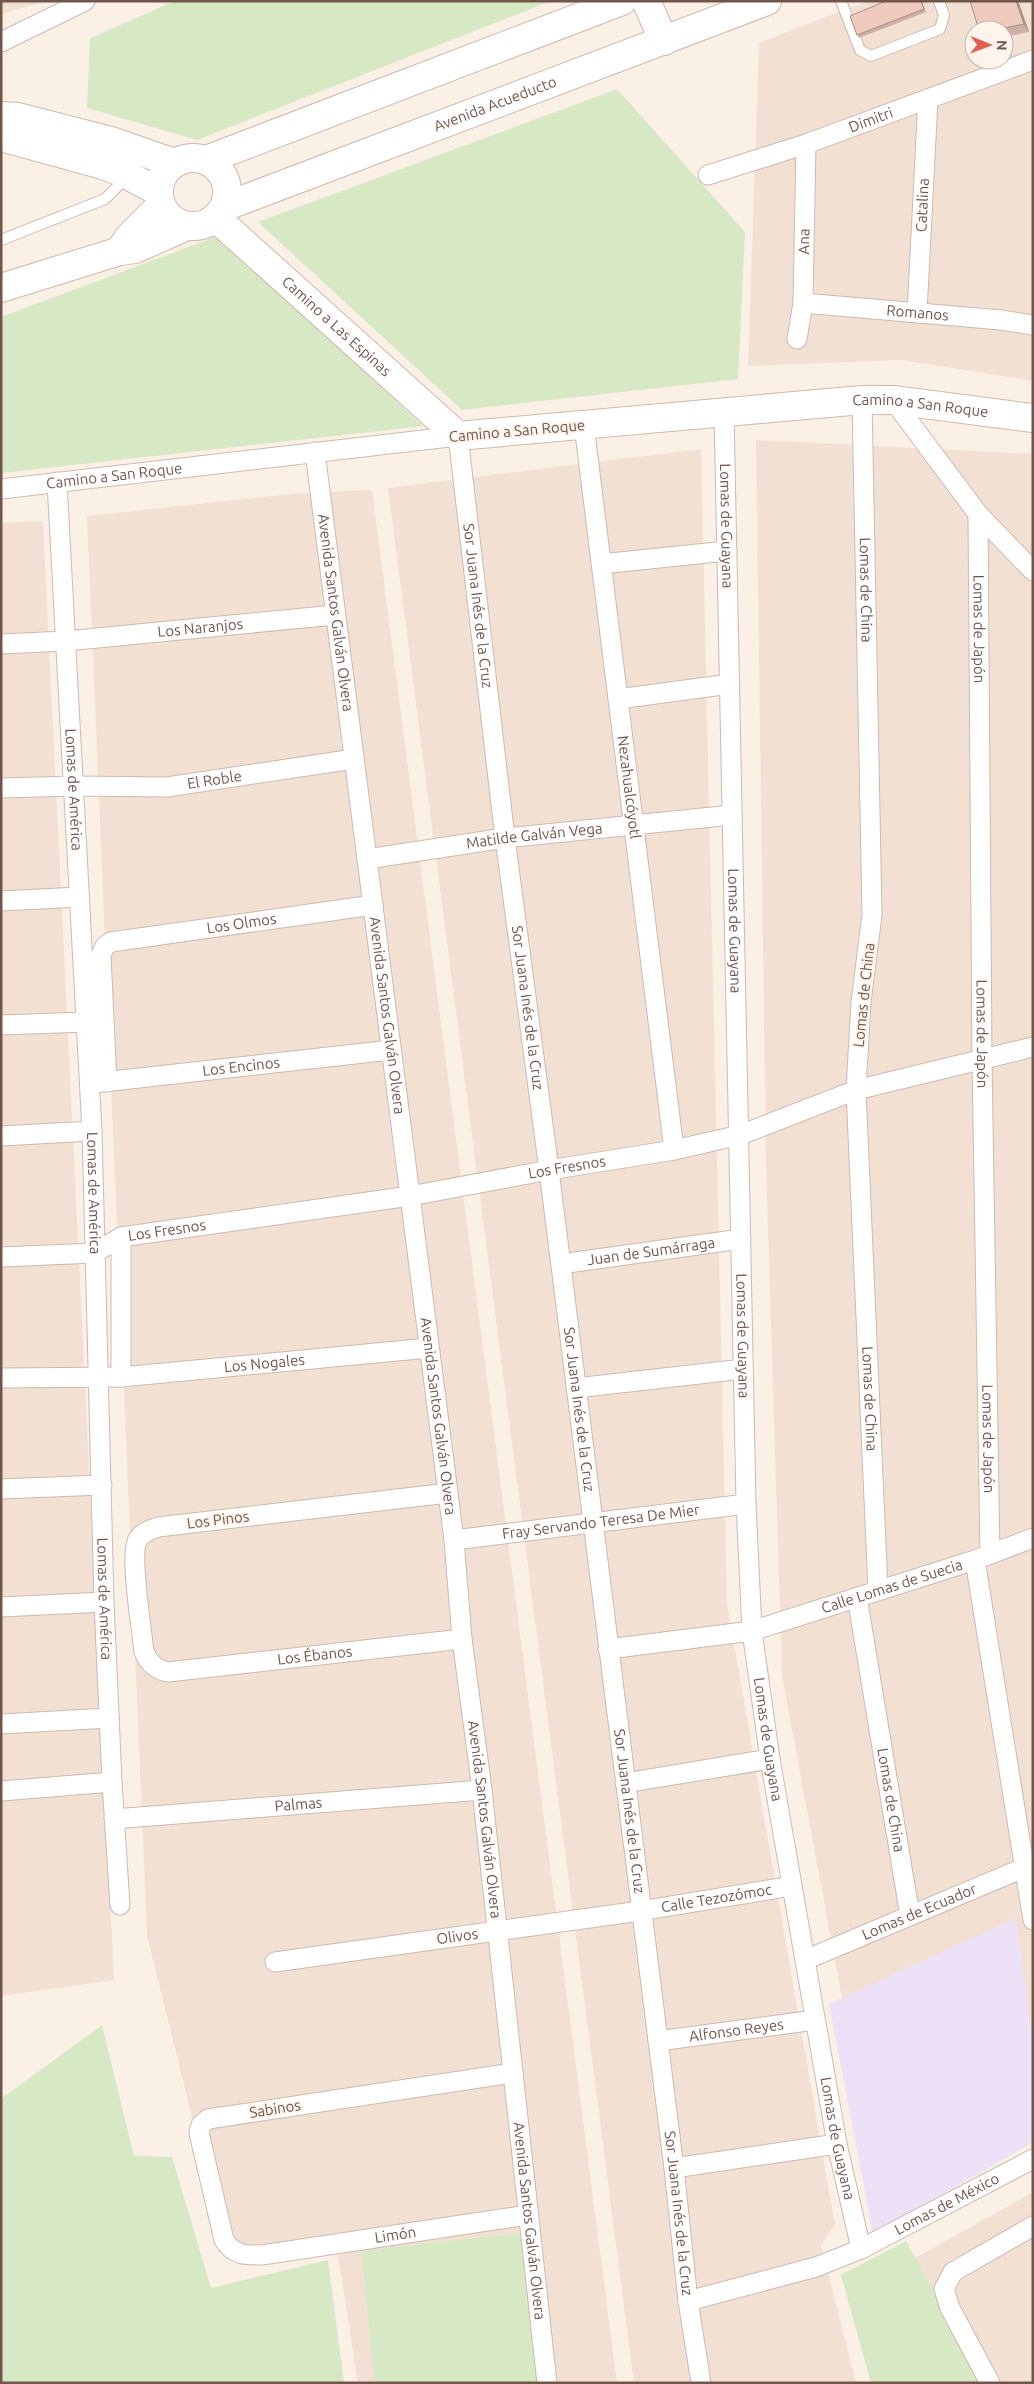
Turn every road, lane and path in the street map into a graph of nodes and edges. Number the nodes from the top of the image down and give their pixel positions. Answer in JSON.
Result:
{"nodes":[{"id":1,"x":622,"y":1,"type":"edge"},
{"id":2,"x":646,"y":1,"type":"edge"},
{"id":3,"x":767,"y":1,"type":"edge"},
{"id":4,"x":841,"y":1,"type":"edge"},
{"id":5,"x":939,"y":1,"type":"edge"},
{"id":6,"x":82,"y":4,"type":"edge"},
{"id":7,"x":664,"y":40,"type":"junction"},
{"id":8,"x":1,"y":42,"type":"edge"},
{"id":9,"x":1033,"y":60,"type":"edge"},
{"id":10,"x":928,"y":99,"type":"junction"},
{"id":11,"x":1,"y":116,"type":"edge"},
{"id":12,"x":1,"y":137,"type":"edge"},
{"id":13,"x":806,"y":144,"type":"junction"},
{"id":14,"x":126,"y":160,"type":"junction"},
{"id":15,"x":206,"y":160,"type":"junction"},
{"id":16,"x":174,"y":164,"type":"junction"},
{"id":17,"x":708,"y":175,"type":"dead end"},
{"id":18,"x":160,"y":199,"type":"junction"},
{"id":19,"x":220,"y":212,"type":"junction"},
{"id":20,"x":187,"y":226,"type":"junction"},
{"id":21,"x":1,"y":240,"type":"edge"},
{"id":22,"x":120,"y":251,"type":"junction"},
{"id":23,"x":1,"y":288,"type":"edge"},
{"id":24,"x":803,"y":303,"type":"junction"},
{"id":25,"x":917,"y":313,"type":"junction"},
{"id":26,"x":1033,"y":325,"type":"edge"},
{"id":27,"x":797,"y":339,"type":"dead end"},
{"id":28,"x":862,"y":400,"type":"junction"},
{"id":29,"x":893,"y":400,"type":"junction"},
{"id":30,"x":724,"y":412,"type":"junction"},
{"id":31,"x":1033,"y":418,"type":"edge"},
{"id":32,"x":584,"y":425,"type":"junction"},
{"id":33,"x":458,"y":436,"type":"junction"},
{"id":34,"x":315,"y":452,"type":"junction"},
{"id":35,"x":57,"y":482,"type":"junction"},
{"id":36,"x":1,"y":488,"type":"edge"},
{"id":37,"x":978,"y":514,"type":"junction"},
{"id":38,"x":727,"y":552,"type":"junction"},
{"id":39,"x":601,"y":564,"type":"junction"},
{"id":40,"x":1033,"y":571,"type":"edge"},
{"id":41,"x":336,"y":615,"type":"junction"},
{"id":42,"x":66,"y":642,"type":"junction"},
{"id":43,"x":1,"y":644,"type":"edge"},
{"id":44,"x":730,"y":684,"type":"junction"},
{"id":45,"x":618,"y":699,"type":"junction"},
{"id":46,"x":354,"y":759,"type":"junction"},
{"id":47,"x":74,"y":786,"type":"junction"},
{"id":48,"x":1,"y":788,"type":"edge"},
{"id":49,"x":732,"y":815,"type":"junction"},
{"id":50,"x":634,"y":824,"type":"junction"},
{"id":51,"x":505,"y":838,"type":"junction"},
{"id":52,"x":367,"y":859,"type":"junction"},
{"id":53,"x":79,"y":897,"type":"junction"},
{"id":54,"x":1,"y":901,"type":"edge"},
{"id":55,"x":373,"y":905,"type":"junction"},
{"id":56,"x":86,"y":1022,"type":"junction"},
{"id":57,"x":1,"y":1025,"type":"edge"},
{"id":58,"x":1033,"y":1047,"type":"edge"},
{"id":59,"x":391,"y":1050,"type":"junction"},
{"id":60,"x":982,"y":1059,"type":"junction"},
{"id":61,"x":98,"y":1082,"type":"junction"},
{"id":62,"x":856,"y":1090,"type":"junction"},
{"id":63,"x":92,"y":1131,"type":"junction"},
{"id":64,"x":740,"y":1135,"type":"junction"},
{"id":65,"x":1,"y":1136,"type":"edge"},
{"id":66,"x":674,"y":1150,"type":"junction"},
{"id":67,"x":549,"y":1170,"type":"junction"},
{"id":68,"x":410,"y":1196,"type":"junction"},
{"id":69,"x":121,"y":1237,"type":"junction"},
{"id":70,"x":741,"y":1240,"type":"junction"},
{"id":71,"x":94,"y":1253,"type":"junction"},
{"id":72,"x":1,"y":1257,"type":"edge"},
{"id":73,"x":561,"y":1264,"type":"junction"},
{"id":74,"x":429,"y":1348,"type":"junction"},
{"id":75,"x":743,"y":1369,"type":"junction"},
{"id":76,"x":121,"y":1377,"type":"junction"},
{"id":77,"x":1,"y":1378,"type":"edge"},
{"id":78,"x":98,"y":1378,"type":"junction"},
{"id":79,"x":576,"y":1388,"type":"junction"},
{"id":80,"x":102,"y":1485,"type":"junction"},
{"id":81,"x":1,"y":1489,"type":"edge"},
{"id":82,"x":448,"y":1493,"type":"junction"},
{"id":83,"x":746,"y":1504,"type":"junction"},
{"id":84,"x":593,"y":1523,"type":"junction"},
{"id":85,"x":1033,"y":1538,"type":"edge"},
{"id":86,"x":454,"y":1540,"type":"junction"},
{"id":87,"x":982,"y":1557,"type":"junction"},
{"id":88,"x":878,"y":1590,"type":"junction"},
{"id":89,"x":857,"y":1597,"type":"junction"},
{"id":90,"x":104,"y":1602,"type":"junction"},
{"id":91,"x":1,"y":1607,"type":"edge"},
{"id":92,"x":752,"y":1631,"type":"junction"},
{"id":93,"x":462,"y":1639,"type":"junction"},
{"id":94,"x":608,"y":1649,"type":"junction"},
{"id":95,"x":168,"y":1672,"type":"joint"},
{"id":96,"x":109,"y":1718,"type":"junction"},
{"id":97,"x":1,"y":1724,"type":"edge"},
{"id":98,"x":770,"y":1759,"type":"junction"},
{"id":99,"x":112,"y":1782,"type":"junction"},
{"id":100,"x":625,"y":1783,"type":"junction"},
{"id":101,"x":482,"y":1790,"type":"junction"},
{"id":102,"x":1,"y":1791,"type":"edge"},
{"id":103,"x":114,"y":1819,"type":"junction"},
{"id":104,"x":1029,"y":1866,"type":"edge"},
{"id":105,"x":792,"y":1886,"type":"junction"},
{"id":106,"x":120,"y":1905,"type":"dead end"},
{"id":107,"x":640,"y":1911,"type":"junction"},
{"id":108,"x":910,"y":1916,"type":"junction"},
{"id":109,"x":1033,"y":1920,"type":"edge"},
{"id":110,"x":497,"y":1931,"type":"junction"},
{"id":111,"x":805,"y":1960,"type":"junction"},
{"id":112,"x":275,"y":1962,"type":"dead end"},
{"id":113,"x":815,"y":2020,"type":"junction"},
{"id":114,"x":658,"y":2041,"type":"junction"},
{"id":115,"x":513,"y":2073,"type":"junction"},
{"id":116,"x":837,"y":2144,"type":"junction"},
{"id":117,"x":1033,"y":2158,"type":"edge"},
{"id":118,"x":674,"y":2168,"type":"junction"},
{"id":119,"x":528,"y":2215,"type":"junction"},
{"id":120,"x":1033,"y":2226,"type":"edge"},
{"id":121,"x":861,"y":2250,"type":"junction"},
{"id":122,"x":262,"y":2255,"type":"joint"},
{"id":123,"x":688,"y":2301,"type":"junction"},
{"id":124,"x":547,"y":2383,"type":"edge"},
{"id":125,"x":701,"y":2383,"type":"edge"},
{"id":126,"x":990,"y":2383,"type":"edge"}],
"edges":[{"from":1,"to":15,"type":"street"},
{"from":2,"to":7,"type":"street"},
{"from":3,"to":7,"type":"street","name":"Avenida Acueducto"},
{"from":4,"to":5,"type":"lane"},
{"from":6,"to":8,"type":"street"},
{"from":7,"to":19,"type":"street","name":"Avenida Acueducto"},
{"from":9,"to":10,"type":"street","name":"Dimitri"},
{"from":10,"to":13,"type":"street","name":"Dimitri"},
{"from":10,"to":25,"type":"street","name":"Catalina"},
{"from":11,"to":14,"type":"street"},
{"from":12,"to":14,"type":"street"},
{"from":13,"to":17,"type":"street","name":"Dimitri"},
{"from":13,"to":24,"type":"street","name":"Ana"},
{"from":14,"to":16,"type":"street"},
{"from":14,"to":18,"type":"street"},
{"from":14,"to":21,"type":"lane"},
{"from":15,"to":16,"type":"street"},
{"from":15,"to":19,"type":"street"},
{"from":16,"to":18,"type":"street"},
{"from":18,"to":20,"type":"street"},
{"from":18,"to":22,"type":"street"},
{"from":19,"to":20,"type":"street"},
{"from":19,"to":33,"type":"street","name":"Camino a Las Espinas"},
{"from":20,"to":22,"type":"street"},
{"from":22,"to":23,"type":"street"},
{"from":24,"to":25,"type":"street","name":"Romanos"},
{"from":24,"to":27,"type":"street","name":"Ana"},
{"from":25,"to":26,"type":"street","name":"Romanos"},
{"from":28,"to":29,"type":"street","name":"Camino a San Roque"},
{"from":28,"to":30,"type":"street","name":"Camino a San Roque"},
{"from":28,"to":62,"type":"street","name":"Lomas de China"},
{"from":29,"to":31,"type":"street","name":"Camino a San Roque"},
{"from":29,"to":37,"type":"street"},
{"from":30,"to":32,"type":"street","name":"Camino a San Roque"},
{"from":30,"to":38,"type":"street","name":"Lomas de Guayana"},
{"from":32,"to":33,"type":"street","name":"Camino a San Roque"},
{"from":32,"to":39,"type":"street","name":"Nezahualcóyotl"},
{"from":33,"to":34,"type":"street","name":"Camino a San Roque"},
{"from":33,"to":51,"type":"street","name":"Sor Juana Inés de la Cruz"},
{"from":34,"to":35,"type":"street","name":"Camino a San Roque"},
{"from":34,"to":41,"type":"street","name":"Avenida Santos Galván Olvera"},
{"from":35,"to":36,"type":"street","name":"Camino a San Roque"},
{"from":35,"to":42,"type":"street","name":"Lomas de América"},
{"from":37,"to":40,"type":"street"},
{"from":37,"to":60,"type":"street","name":"Lomas de Japón"},
{"from":38,"to":39,"type":"street"},
{"from":38,"to":44,"type":"street","name":"Lomas de Guayana"},
{"from":39,"to":45,"type":"street","name":"Nezahualcóyotl"},
{"from":41,"to":42,"type":"street","name":"Los Naranjos"},
{"from":41,"to":46,"type":"street","name":"Avenida Santos Galván Olvera"},
{"from":42,"to":43,"type":"street","name":"Los Naranjos"},
{"from":42,"to":47,"type":"street","name":"Lomas de América"},
{"from":44,"to":45,"type":"street"},
{"from":44,"to":49,"type":"street","name":"Lomas de Guayana"},
{"from":45,"to":50,"type":"street","name":"Nezahualcóyotl"},
{"from":46,"to":47,"type":"street","name":"El Roble"},
{"from":46,"to":52,"type":"street","name":"Avenida Santos Galván Olvera"},
{"from":47,"to":48,"type":"street","name":"El Roble"},
{"from":47,"to":53,"type":"street","name":"Lomas de América"},
{"from":49,"to":50,"type":"street","name":"Matilde Galván Vega"},
{"from":49,"to":64,"type":"street","name":"Lomas de Guayana"},
{"from":50,"to":51,"type":"street","name":"Matilde Galván Vega"},
{"from":50,"to":66,"type":"street","name":"Nezahualcóyotl"},
{"from":51,"to":52,"type":"street","name":"Matilde Galván Vega"},
{"from":51,"to":67,"type":"street","name":"Sor Juana Inés de la Cruz"},
{"from":52,"to":55,"type":"street","name":"Avenida Santos Galván Olvera"},
{"from":53,"to":54,"type":"street"},
{"from":53,"to":56,"type":"street","name":"Lomas de América"},
{"from":55,"to":59,"type":"street","name":"Avenida Santos Galván Olvera"},
{"from":55,"to":61,"type":"street","name":"Los Olmos"},
{"from":56,"to":57,"type":"street"},
{"from":56,"to":61,"type":"street","name":"Lomas de América"},
{"from":58,"to":60,"type":"street","name":"Los Fresnos"},
{"from":59,"to":61,"type":"street","name":"Los Encinos"},
{"from":59,"to":68,"type":"street","name":"Avenida Santos Galván Olvera"},
{"from":60,"to":62,"type":"street","name":"Los Fresnos"},
{"from":60,"to":87,"type":"street","name":"Lomas de Japón"},
{"from":61,"to":63,"type":"street","name":"Lomas de América"},
{"from":62,"to":64,"type":"street","name":"Los Fresnos"},
{"from":62,"to":88,"type":"street","name":"Lomas de China"},
{"from":63,"to":65,"type":"street"},
{"from":63,"to":71,"type":"street","name":"Lomas de América"},
{"from":64,"to":66,"type":"street","name":"Los Fresnos"},
{"from":64,"to":70,"type":"street","name":"Lomas de Guayana"},
{"from":66,"to":67,"type":"street","name":"Los Fresnos"},
{"from":67,"to":68,"type":"street","name":"Los Fresnos"},
{"from":67,"to":73,"type":"street","name":"Sor Juana Inés de la Cruz"},
{"from":68,"to":69,"type":"street","name":"Los Fresnos"},
{"from":68,"to":74,"type":"street","name":"Avenida Santos Galván Olvera"},
{"from":69,"to":71,"type":"street","name":"Los Fresnos"},
{"from":69,"to":76,"type":"street"},
{"from":70,"to":73,"type":"street","name":"Juan de Sumárraga"},
{"from":70,"to":75,"type":"street","name":"Lomas de Guayana"},
{"from":71,"to":72,"type":"street"},
{"from":71,"to":78,"type":"street","name":"Lomas de América"},
{"from":73,"to":79,"type":"street","name":"Sor Juana Inés de la Cruz"},
{"from":74,"to":76,"type":"street","name":"Los Nogales"},
{"from":74,"to":82,"type":"street","name":"Avenida Santos Galván Olvera"},
{"from":75,"to":79,"type":"street"},
{"from":75,"to":83,"type":"street","name":"Lomas de Guayana"},
{"from":76,"to":78,"type":"street","name":"Los Nogales"},
{"from":77,"to":78,"type":"street","name":"Los Nogales"},
{"from":78,"to":80,"type":"street","name":"Lomas de América"},
{"from":79,"to":84,"type":"street","name":"Sor Juana Inés de la Cruz"},
{"from":80,"to":81,"type":"street"},
{"from":80,"to":90,"type":"street","name":"Lomas de América"},
{"from":82,"to":86,"type":"street","name":"Avenida Santos Galván Olvera"},
{"from":82,"to":95,"type":"street","name":"Los Pinos"},
{"from":83,"to":84,"type":"street","name":"Fray Servando Teresa De Mier"},
{"from":83,"to":92,"type":"street","name":"Lomas de Guayana"},
{"from":84,"to":86,"type":"street","name":"Fray Servando Teresa De Mier"},
{"from":84,"to":94,"type":"street","name":"Sor Juana Inés de la Cruz"},
{"from":85,"to":87,"type":"street","name":"Calle Lomas de Suecia"},
{"from":86,"to":93,"type":"street","name":"Avenida Santos Galván Olvera"},
{"from":87,"to":88,"type":"street","name":"Calle Lomas de Suecia"},
{"from":87,"to":104,"type":"street","name":"Lomas de Japón"},
{"from":88,"to":89,"type":"street","name":"Calle Lomas de Suecia"},
{"from":89,"to":92,"type":"street","name":"Calle Lomas de Suecia"},
{"from":89,"to":108,"type":"street","name":"Lomas de China"},
{"from":90,"to":91,"type":"street"},
{"from":90,"to":96,"type":"street","name":"Lomas de América"},
{"from":92,"to":94,"type":"street","name":"Calle Lomas de Suecia"},
{"from":92,"to":98,"type":"street","name":"Lomas de Guayana"},
{"from":93,"to":95,"type":"street","name":"Los Ébanos"},
{"from":93,"to":101,"type":"street","name":"Avenida Santos Galván Olvera"},
{"from":94,"to":100,"type":"street","name":"Sor Juana Inés de la Cruz"},
{"from":96,"to":97,"type":"street"},
{"from":96,"to":99,"type":"street","name":"Lomas de América"},
{"from":98,"to":100,"type":"street"},
{"from":98,"to":105,"type":"street","name":"Lomas de Guayana"},
{"from":99,"to":102,"type":"street"},
{"from":99,"to":103,"type":"street","name":"Lomas de América"},
{"from":100,"to":107,"type":"street","name":"Sor Juana Inés de la Cruz"},
{"from":101,"to":103,"type":"street","name":"Palmas"},
{"from":101,"to":110,"type":"street","name":"Avenida Santos Galván Olvera"},
{"from":103,"to":106,"type":"street","name":"Lomas de América"},
{"from":104,"to":108,"type":"street","name":"Lomas de Ecuador"},
{"from":104,"to":109,"type":"street","name":"Lomas de Japón"},
{"from":105,"to":107,"type":"street","name":"Calle Tezozómoc"},
{"from":105,"to":111,"type":"street","name":"Lomas de Guayana"},
{"from":107,"to":110,"type":"street","name":"Olivos"},
{"from":107,"to":114,"type":"street","name":"Sor Juana Inés de la Cruz"},
{"from":108,"to":111,"type":"street","name":"Lomas de Ecuador"},
{"from":110,"to":112,"type":"street","name":"Olivos"},
{"from":110,"to":115,"type":"street","name":"Avenida Santos Galván Olvera"},
{"from":111,"to":113,"type":"street","name":"Lomas de Guayana"},
{"from":113,"to":114,"type":"street","name":"Alfonso Reyes"},
{"from":113,"to":116,"type":"street","name":"Lomas de Guayana"},
{"from":114,"to":118,"type":"street","name":"Sor Juana Inés de la Cruz"},
{"from":115,"to":119,"type":"street","name":"Avenida Santos Galván Olvera"},
{"from":115,"to":122,"type":"street","name":"Sabinos"},
{"from":116,"to":118,"type":"street"},
{"from":116,"to":121,"type":"street","name":"Lomas de Guayana"},
{"from":117,"to":121,"type":"street","name":"Lomas de México"},
{"from":118,"to":123,"type":"street","name":"Sor Juana Inés de la Cruz"},
{"from":119,"to":122,"type":"street","name":"Limón"},
{"from":119,"to":124,"type":"street","name":"Avenida Santos Galván Olvera"},
{"from":120,"to":126,"type":"street"},
{"from":121,"to":123,"type":"street","name":"Lomas de México"},
{"from":123,"to":125,"type":"street","name":"Sor Juana Inés de la Cruz"}]}
